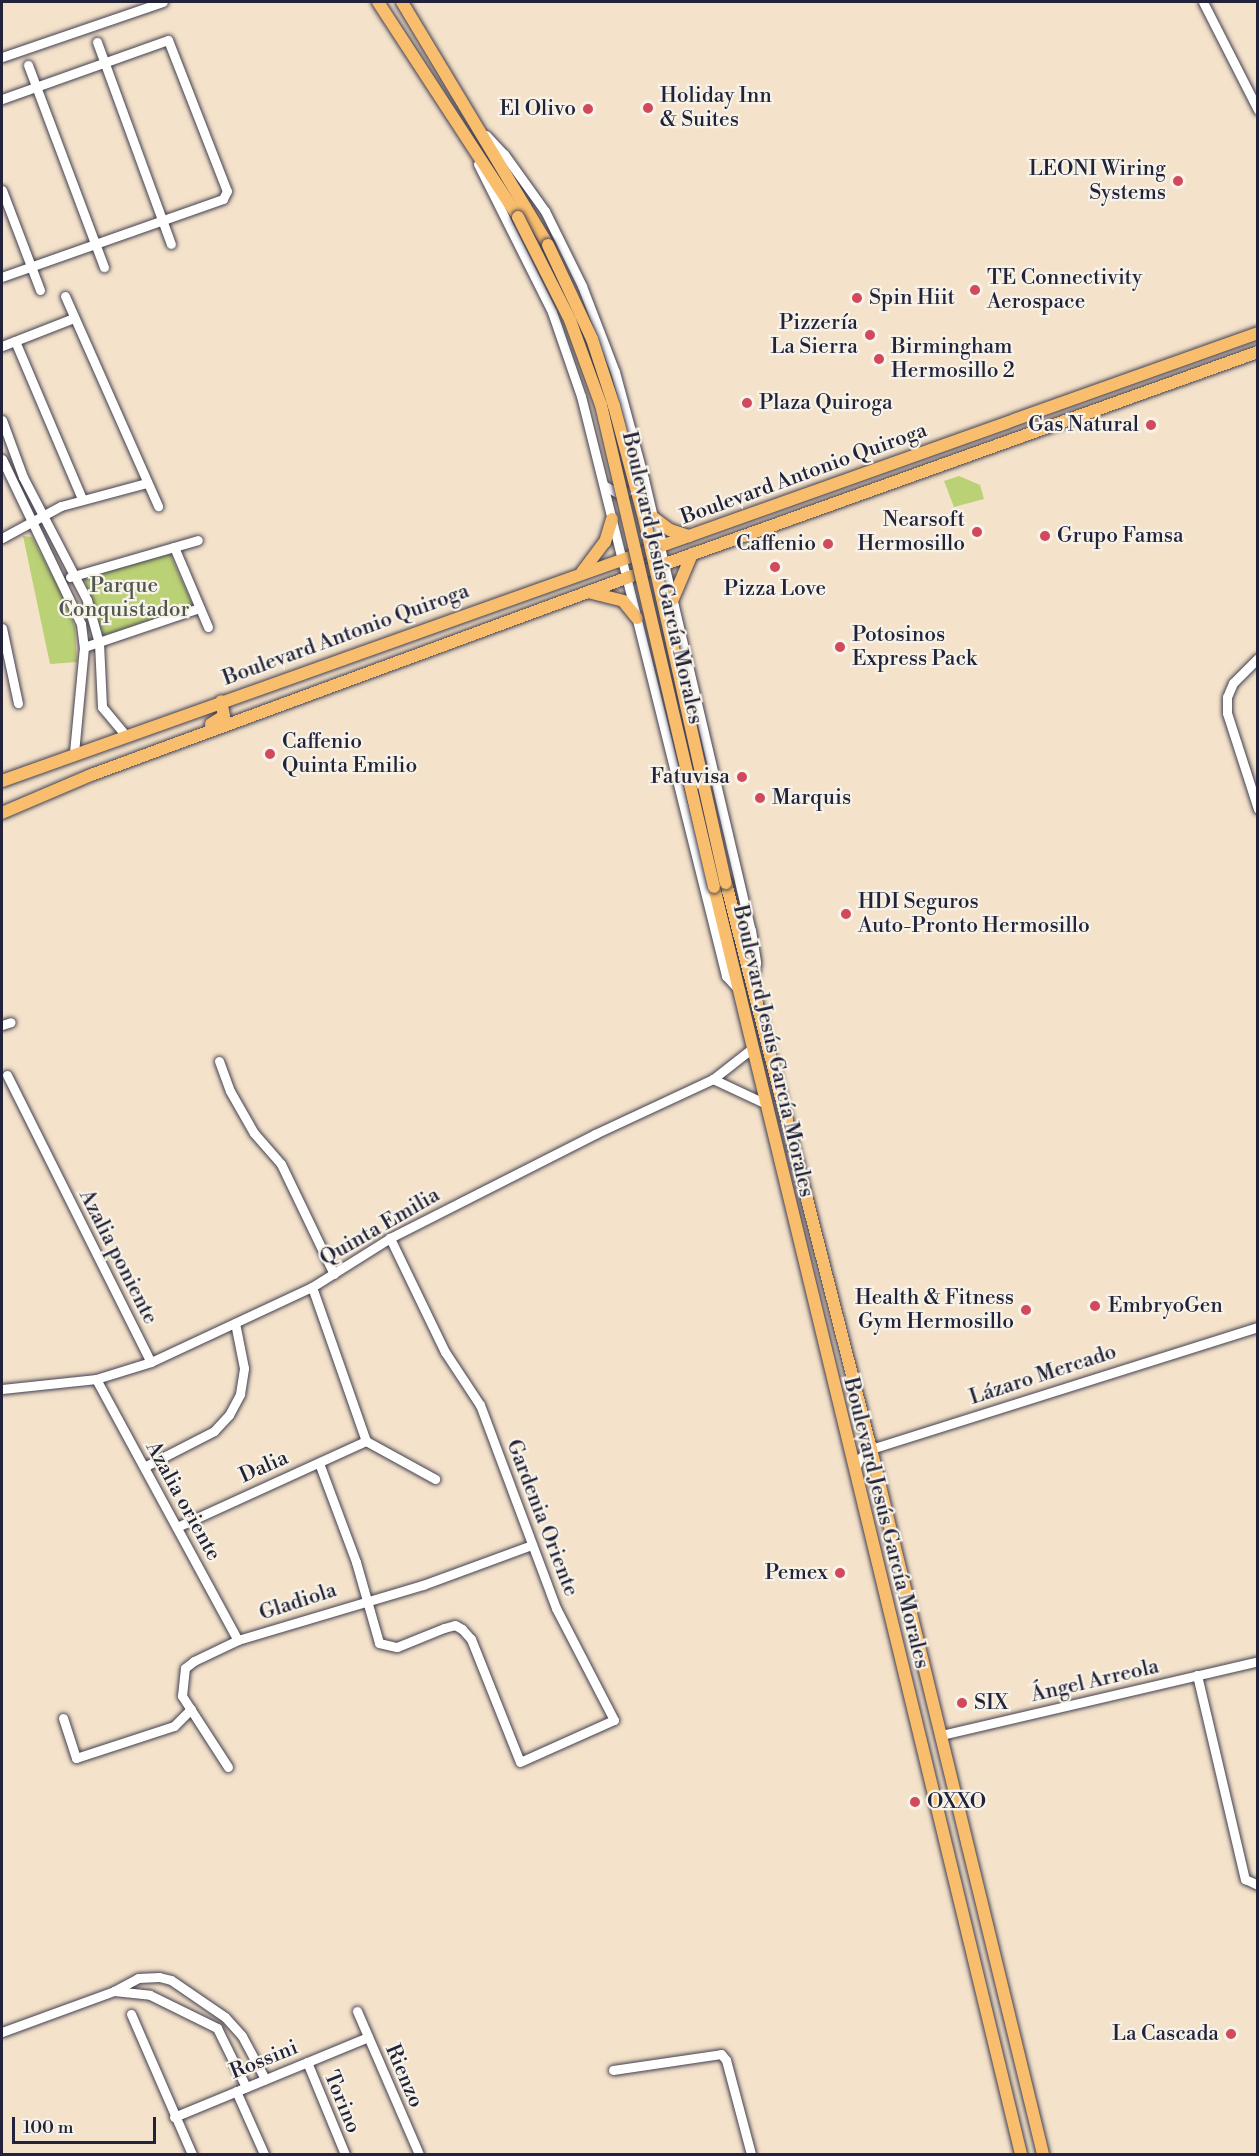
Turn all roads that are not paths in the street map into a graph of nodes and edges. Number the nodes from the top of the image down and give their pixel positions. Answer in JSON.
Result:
{"nodes":[{"id":1,"x":163,"y":2,"type":"edge"},
{"id":2,"x":378,"y":2,"type":"edge"},
{"id":3,"x":402,"y":2,"type":"edge"},
{"id":4,"x":1203,"y":2,"type":"edge"},
{"id":5,"x":97,"y":42,"type":"dead end"},
{"id":6,"x":2,"y":57,"type":"edge"},
{"id":7,"x":104,"y":63,"type":"junction"},
{"id":8,"x":28,"y":65,"type":"dead end"},
{"id":9,"x":35,"y":85,"type":"junction"},
{"id":10,"x":2,"y":99,"type":"edge"},
{"id":11,"x":1257,"y":110,"type":"edge"},
{"id":12,"x":484,"y":133,"type":"junction"},
{"id":13,"x":466,"y":136,"type":"junction"},
{"id":14,"x":2,"y":190,"type":"edge"},
{"id":15,"x":162,"y":220,"type":"junction"},
{"id":16,"x":94,"y":242,"type":"junction"},
{"id":17,"x":171,"y":244,"type":"dead end"},
{"id":18,"x":32,"y":265,"type":"junction"},
{"id":19,"x":104,"y":267,"type":"dead end"},
{"id":20,"x":2,"y":277,"type":"edge"},
{"id":21,"x":40,"y":290,"type":"dead end"},
{"id":22,"x":65,"y":296,"type":"dead end"},
{"id":23,"x":74,"y":318,"type":"junction"},
{"id":24,"x":1257,"y":333,"type":"edge"},
{"id":25,"x":15,"y":341,"type":"junction"},
{"id":26,"x":2,"y":346,"type":"edge"},
{"id":27,"x":1257,"y":352,"type":"edge"},
{"id":28,"x":2,"y":420,"type":"edge"},
{"id":29,"x":2,"y":459,"type":"edge"},
{"id":30,"x":645,"y":479,"type":"junction"},
{"id":31,"x":147,"y":483,"type":"junction"},
{"id":32,"x":605,"y":486,"type":"junction"},
{"id":33,"x":82,"y":499,"type":"junction"},
{"id":34,"x":158,"y":506,"type":"dead end"},
{"id":35,"x":42,"y":514,"type":"junction"},
{"id":36,"x":654,"y":518,"type":"junction"},
{"id":37,"x":31,"y":519,"type":"junction"},
{"id":38,"x":612,"y":519,"type":"junction"},
{"id":39,"x":691,"y":536,"type":"junction"},
{"id":40,"x":2,"y":538,"type":"edge"},
{"id":41,"x":198,"y":540,"type":"dead end"},
{"id":42,"x":661,"y":546,"type":"junction"},
{"id":43,"x":174,"y":547,"type":"junction"},
{"id":44,"x":692,"y":554,"type":"junction"},
{"id":45,"x":621,"y":559,"type":"junction"},
{"id":46,"x":665,"y":564,"type":"junction"},
{"id":47,"x":582,"y":572,"type":"junction"},
{"id":48,"x":75,"y":575,"type":"junction"},
{"id":49,"x":626,"y":578,"type":"junction"},
{"id":50,"x":62,"y":581,"type":"junction"},
{"id":51,"x":588,"y":592,"type":"junction"},
{"id":52,"x":673,"y":599,"type":"junction"},
{"id":53,"x":199,"y":608,"type":"junction"},
{"id":54,"x":637,"y":618,"type":"junction"},
{"id":55,"x":208,"y":627,"type":"dead end"},
{"id":56,"x":2,"y":628,"type":"edge"},
{"id":57,"x":681,"y":638,"type":"junction"},
{"id":58,"x":641,"y":641,"type":"junction"},
{"id":59,"x":99,"y":644,"type":"junction"},
{"id":60,"x":84,"y":647,"type":"junction"},
{"id":61,"x":1257,"y":658,"type":"edge"},
{"id":62,"x":12,"y":678,"type":"junction"},
{"id":63,"x":2,"y":683,"type":"edge"},
{"id":64,"x":221,"y":701,"type":"junction"},
{"id":65,"x":18,"y":703,"type":"dead end"},
{"id":66,"x":125,"y":734,"type":"junction"},
{"id":67,"x":170,"y":746,"type":"junction"},
{"id":68,"x":74,"y":753,"type":"junction"},
{"id":69,"x":2,"y":781,"type":"edge"},
{"id":70,"x":1257,"y":809,"type":"edge"},
{"id":71,"x":2,"y":813,"type":"edge"},
{"id":72,"x":720,"y":885,"type":"junction"},
{"id":73,"x":753,"y":980,"type":"junction"},
{"id":74,"x":740,"y":991,"type":"junction"},
{"id":75,"x":750,"y":1050,"type":"junction"},
{"id":76,"x":219,"y":1060,"type":"dead end"},
{"id":77,"x":7,"y":1075,"type":"dead end"},
{"id":78,"x":713,"y":1079,"type":"junction"},
{"id":79,"x":764,"y":1103,"type":"junction"},
{"id":80,"x":390,"y":1238,"type":"junction"},
{"id":81,"x":334,"y":1274,"type":"junction"},
{"id":82,"x":312,"y":1287,"type":"junction"},
{"id":83,"x":235,"y":1323,"type":"junction"},
{"id":84,"x":1257,"y":1327,"type":"edge"},
{"id":85,"x":151,"y":1362,"type":"junction"},
{"id":86,"x":96,"y":1379,"type":"junction"},
{"id":87,"x":6,"y":1388,"type":"edge"},
{"id":88,"x":366,"y":1441,"type":"junction"},
{"id":89,"x":871,"y":1449,"type":"junction"},
{"id":90,"x":319,"y":1463,"type":"junction"},
{"id":91,"x":144,"y":1467,"type":"junction"},
{"id":92,"x":855,"y":1475,"type":"junction"},
{"id":93,"x":435,"y":1479,"type":"dead end"},
{"id":94,"x":177,"y":1527,"type":"junction"},
{"id":95,"x":532,"y":1545,"type":"junction"},
{"id":96,"x":364,"y":1600,"type":"junction"},
{"id":97,"x":238,"y":1640,"type":"junction"},
{"id":98,"x":1257,"y":1660,"type":"edge"},
{"id":99,"x":1197,"y":1676,"type":"junction"},
{"id":100,"x":191,"y":1709,"type":"junction"},
{"id":101,"x":63,"y":1718,"type":"dead end"},
{"id":102,"x":941,"y":1735,"type":"junction"},
{"id":103,"x":228,"y":1767,"type":"dead end"},
{"id":104,"x":959,"y":1811,"type":"junction"},
{"id":105,"x":937,"y":1815,"type":"junction"},
{"id":106,"x":1257,"y":1885,"type":"edge"},
{"id":107,"x":114,"y":1991,"type":"junction"},
{"id":108,"x":357,"y":2011,"type":"dead end"},
{"id":109,"x":131,"y":2014,"type":"dead end"},
{"id":110,"x":225,"y":2017,"type":"junction"},
{"id":111,"x":217,"y":2028,"type":"junction"},
{"id":112,"x":2,"y":2032,"type":"edge"},
{"id":113,"x":368,"y":2037,"type":"junction"},
{"id":114,"x":307,"y":2062,"type":"junction"},
{"id":115,"x":613,"y":2070,"type":"dead end"},
{"id":116,"x":265,"y":2079,"type":"junction"},
{"id":117,"x":246,"y":2087,"type":"junction"},
{"id":118,"x":236,"y":2091,"type":"junction"},
{"id":119,"x":174,"y":2117,"type":"junction"},
{"id":120,"x":341,"y":2153,"type":"edge"},
{"id":121,"x":192,"y":2154,"type":"edge"},
{"id":122,"x":264,"y":2154,"type":"edge"},
{"id":123,"x":419,"y":2154,"type":"edge"},
{"id":124,"x":752,"y":2154,"type":"edge"},
{"id":125,"x":1021,"y":2154,"type":"edge"},
{"id":126,"x":1043,"y":2154,"type":"edge"}],
"edges":[{"from":1,"to":6,"type":"street"},
{"from":2,"to":13,"type":"main road","name":"Boulevard Jesús García Morales"},
{"from":3,"to":12,"type":"main road","name":"Boulevard Jesús García Morales"},
{"from":4,"to":11,"type":"street"},
{"from":5,"to":7,"type":"street"},
{"from":7,"to":9,"type":"street"},
{"from":7,"to":15,"type":"street"},
{"from":7,"to":15,"type":"street"},
{"from":8,"to":9,"type":"street"},
{"from":9,"to":10,"type":"street"},
{"from":9,"to":16,"type":"street"},
{"from":12,"to":30,"type":"street"},
{"from":12,"to":72,"type":"main road","name":"Boulevard Jesús García Morales","bridge":true},
{"from":13,"to":32,"type":"street"},
{"from":13,"to":72,"type":"main road","name":"Boulevard Jesús García Morales","bridge":true},
{"from":14,"to":18,"type":"street"},
{"from":15,"to":16,"type":"street"},
{"from":15,"to":17,"type":"street"},
{"from":16,"to":18,"type":"street"},
{"from":16,"to":19,"type":"street"},
{"from":18,"to":20,"type":"street"},
{"from":18,"to":21,"type":"street"},
{"from":22,"to":23,"type":"street"},
{"from":23,"to":25,"type":"street"},
{"from":23,"to":31,"type":"street"},
{"from":24,"to":39,"type":"main road","name":"Boulevard Antonio Quiroga"},
{"from":25,"to":26,"type":"street"},
{"from":25,"to":33,"type":"street"},
{"from":27,"to":44,"type":"main road","name":"Boulevard Antonio Quiroga"},
{"from":28,"to":35,"type":"street"},
{"from":29,"to":37,"type":"street"},
{"from":30,"to":32,"type":"street"},
{"from":30,"to":36,"type":"street"},
{"from":31,"to":33,"type":"street"},
{"from":31,"to":34,"type":"street"},
{"from":32,"to":38,"type":"street"},
{"from":33,"to":35,"type":"street"},
{"from":35,"to":37,"type":"street"},
{"from":35,"to":48,"type":"street"},
{"from":36,"to":39,"type":"main road"},
{"from":36,"to":42,"type":"street"},
{"from":37,"to":40,"type":"street"},
{"from":37,"to":50,"type":"street"},
{"from":38,"to":45,"type":"street"},
{"from":38,"to":47,"type":"main road"},
{"from":39,"to":42,"type":"main road","name":"Boulevard Antonio Quiroga"},
{"from":41,"to":43,"type":"street"},
{"from":42,"to":45,"type":"main road","name":"Boulevard Antonio Quiroga"},
{"from":42,"to":46,"type":"street"},
{"from":43,"to":48,"type":"street"},
{"from":43,"to":53,"type":"street"},
{"from":44,"to":46,"type":"main road","name":"Boulevard Antonio Quiroga"},
{"from":44,"to":52,"type":"main road"},
{"from":45,"to":47,"type":"main road","name":"Boulevard Antonio Quiroga"},
{"from":45,"to":49,"type":"street"},
{"from":46,"to":49,"type":"main road","name":"Boulevard Antonio Quiroga"},
{"from":46,"to":52,"type":"street"},
{"from":47,"to":64,"type":"main road","name":"Boulevard Antonio Quiroga"},
{"from":48,"to":50,"type":"street"},
{"from":48,"to":59,"type":"street"},
{"from":49,"to":51,"type":"main road","name":"Boulevard Antonio Quiroga"},
{"from":49,"to":54,"type":"street"},
{"from":50,"to":60,"type":"street"},
{"from":51,"to":54,"type":"main road"},
{"from":51,"to":67,"type":"main road","name":"Boulevard Antonio Quiroga"},
{"from":52,"to":57,"type":"street"},
{"from":53,"to":55,"type":"street"},
{"from":53,"to":59,"type":"street"},
{"from":54,"to":58,"type":"street"},
{"from":56,"to":62,"type":"street"},
{"from":57,"to":58,"type":"street"},
{"from":57,"to":73,"type":"street"},
{"from":58,"to":74,"type":"street"},
{"from":59,"to":60,"type":"street"},
{"from":59,"to":66,"type":"street"},
{"from":60,"to":68,"type":"street"},
{"from":61,"to":70,"type":"street"},
{"from":62,"to":63,"type":"street"},
{"from":62,"to":65,"type":"street"},
{"from":64,"to":66,"type":"main road","name":"Boulevard Antonio Quiroga"},
{"from":64,"to":67,"type":"main road"},
{"from":66,"to":68,"type":"main road","name":"Boulevard Antonio Quiroga"},
{"from":67,"to":71,"type":"main road"},
{"from":68,"to":69,"type":"main road","name":"Boulevard Antonio Quiroga"},
{"from":72,"to":73,"type":"main road","name":"Boulevard Jesús García Morales"},
{"from":72,"to":74,"type":"main road","name":"Boulevard Jesús García Morales"},
{"from":73,"to":89,"type":"main road","name":"Boulevard Jesús García Morales"},
{"from":74,"to":75,"type":"main road","name":"Boulevard Jesús García Morales"},
{"from":75,"to":78,"type":"street","name":"Quinta Emilia"},
{"from":75,"to":79,"type":"main road","name":"Boulevard Jesús García Morales"},
{"from":76,"to":81,"type":"street"},
{"from":77,"to":85,"type":"street","name":"Azalia poniente"},
{"from":78,"to":79,"type":"street"},
{"from":78,"to":80,"type":"street","name":"Quinta Emilia"},
{"from":79,"to":92,"type":"main road","name":"Boulevard Jesús García Morales"},
{"from":80,"to":81,"type":"street","name":"Quinta Emilia"},
{"from":80,"to":95,"type":"street","name":"Gardenia Oriente"},
{"from":81,"to":82,"type":"street","name":"Quinta Emilia"},
{"from":82,"to":83,"type":"street","name":"Quinta Emilia"},
{"from":82,"to":88,"type":"street"},
{"from":83,"to":85,"type":"street","name":"Quinta Emilia"},
{"from":83,"to":91,"type":"street"},
{"from":84,"to":89,"type":"street","name":"Lázaro Mercado"},
{"from":85,"to":86,"type":"street","name":"Quinta Emilia"},
{"from":86,"to":87,"type":"street","name":"Quinta Emilia"},
{"from":86,"to":91,"type":"street","name":"Azalia oriente"},
{"from":88,"to":90,"type":"street","name":"Dalia"},
{"from":88,"to":93,"type":"street"},
{"from":89,"to":92,"type":"street"},
{"from":89,"to":102,"type":"main road","name":"Boulevard Jesús García Morales"},
{"from":90,"to":94,"type":"street","name":"Dalia"},
{"from":90,"to":96,"type":"street"},
{"from":91,"to":94,"type":"street","name":"Azalia oriente"},
{"from":92,"to":105,"type":"main road","name":"Boulevard Jesús García Morales"},
{"from":94,"to":97,"type":"street","name":"Azalia oriente"},
{"from":95,"to":96,"type":"street","name":"Gladiola"},
{"from":95,"to":96,"type":"street","name":"Gardenia Oriente"},
{"from":96,"to":97,"type":"street","name":"Gladiola"},
{"from":97,"to":100,"type":"street","name":"Gladiola"},
{"from":98,"to":99,"type":"street","name":"Ángel Arreola"},
{"from":99,"to":102,"type":"street","name":"Ángel Arreola"},
{"from":99,"to":106,"type":"street"},
{"from":100,"to":101,"type":"street"},
{"from":100,"to":103,"type":"street","name":"Gladiola"},
{"from":102,"to":104,"type":"main road","name":"Boulevard Jesús García Morales"},
{"from":104,"to":105,"type":"main road"},
{"from":104,"to":126,"type":"main road","name":"Boulevard Jesús García Morales"},
{"from":105,"to":125,"type":"main road","name":"Boulevard Jesús García Morales"},
{"from":107,"to":110,"type":"street"},
{"from":107,"to":111,"type":"street"},
{"from":107,"to":112,"type":"street"},
{"from":108,"to":113,"type":"street","name":"Rienzo"},
{"from":109,"to":119,"type":"street"},
{"from":110,"to":111,"type":"street"},
{"from":110,"to":116,"type":"street"},
{"from":111,"to":117,"type":"street"},
{"from":113,"to":114,"type":"street","name":"Rossini"},
{"from":113,"to":123,"type":"street","name":"Rienzo"},
{"from":114,"to":116,"type":"street","name":"Rossini"},
{"from":114,"to":120,"type":"street","name":"Torino"},
{"from":115,"to":124,"type":"street"},
{"from":116,"to":117,"type":"street","name":"Rossini"},
{"from":117,"to":118,"type":"street","name":"Rossini"},
{"from":118,"to":119,"type":"street","name":"Rossini"},
{"from":118,"to":122,"type":"street"},
{"from":119,"to":121,"type":"street"}]}
